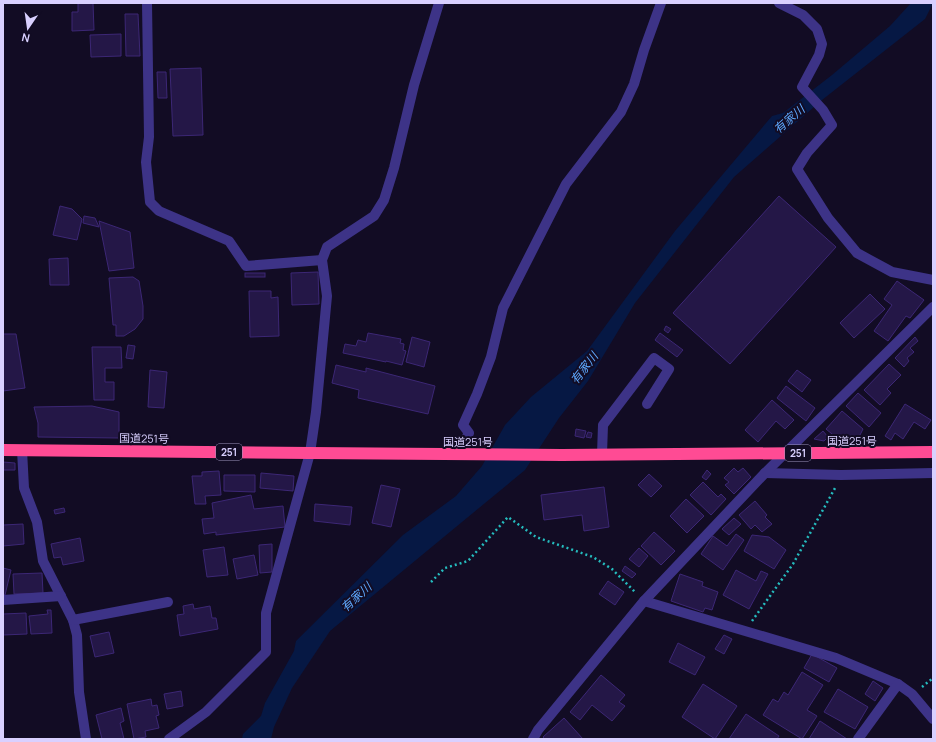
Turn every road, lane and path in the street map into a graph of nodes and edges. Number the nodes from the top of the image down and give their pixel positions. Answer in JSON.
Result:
{"nodes":[{"id":1,"x":147,"y":3,"type":"edge"},
{"id":2,"x":439,"y":3,"type":"edge"},
{"id":3,"x":661,"y":3,"type":"edge"},
{"id":4,"x":779,"y":3,"type":"edge"},
{"id":5,"x":322,"y":260,"type":"junction"},
{"id":6,"x":933,"y":280,"type":"edge"},
{"id":7,"x":933,"y":307,"type":"edge"},
{"id":8,"x":647,"y":404,"type":"dead end"},
{"id":9,"x":465,"y":440,"type":"dead end"},
{"id":10,"x":3,"y":450,"type":"edge"},
{"id":11,"x":22,"y":450,"type":"junction"},
{"id":12,"x":933,"y":452,"type":"edge"},
{"id":13,"x":310,"y":453,"type":"junction"},
{"id":14,"x":602,"y":454,"type":"junction"},
{"id":15,"x":765,"y":473,"type":"junction"},
{"id":16,"x":933,"y":473,"type":"edge"},
{"id":17,"x":842,"y":475,"type":"junction"},
{"id":18,"x":431,"y":582,"type":"dead end"},
{"id":19,"x":61,"y":596,"type":"junction"},
{"id":20,"x":3,"y":600,"type":"edge"},
{"id":21,"x":644,"y":601,"type":"junction"},
{"id":22,"x":168,"y":602,"type":"dead end"},
{"id":23,"x":73,"y":620,"type":"junction"},
{"id":24,"x":745,"y":632,"type":"junction"},
{"id":25,"x":898,"y":684,"type":"junction"},
{"id":26,"x":933,"y":719,"type":"edge"},
{"id":27,"x":86,"y":739,"type":"edge"},
{"id":28,"x":170,"y":739,"type":"edge"},
{"id":29,"x":533,"y":739,"type":"edge"},
{"id":30,"x":858,"y":739,"type":"edge"}],
"edges":[{"from":1,"to":5,"type":"street"},
{"from":2,"to":5,"type":"street"},
{"from":3,"to":9,"type":"street"},
{"from":4,"to":6,"type":"street"},
{"from":5,"to":13,"type":"street"},
{"from":7,"to":15,"type":"street"},
{"from":8,"to":14,"type":"street"},
{"from":10,"to":11,"type":"highway","name":"国道251号","number":"251"},
{"from":11,"to":13,"type":"highway","name":"国道251号","number":"251"},
{"from":11,"to":19,"type":"street"},
{"from":12,"to":14,"type":"highway","name":"国道251号","number":"251"},
{"from":13,"to":14,"type":"highway","name":"国道251号","number":"251"},
{"from":13,"to":28,"type":"street"},
{"from":15,"to":17,"type":"street"},
{"from":15,"to":21,"type":"street"},
{"from":16,"to":17,"type":"street"},
{"from":17,"to":24,"type":"path"},
{"from":18,"to":21,"type":"path"},
{"from":19,"to":20,"type":"street"},
{"from":19,"to":23,"type":"street"},
{"from":21,"to":24,"type":"street"},
{"from":21,"to":29,"type":"street"},
{"from":22,"to":23,"type":"street"},
{"from":23,"to":27,"type":"street"},
{"from":24,"to":25,"type":"street"},
{"from":25,"to":26,"type":"street"},
{"from":25,"to":30,"type":"street"}]}
